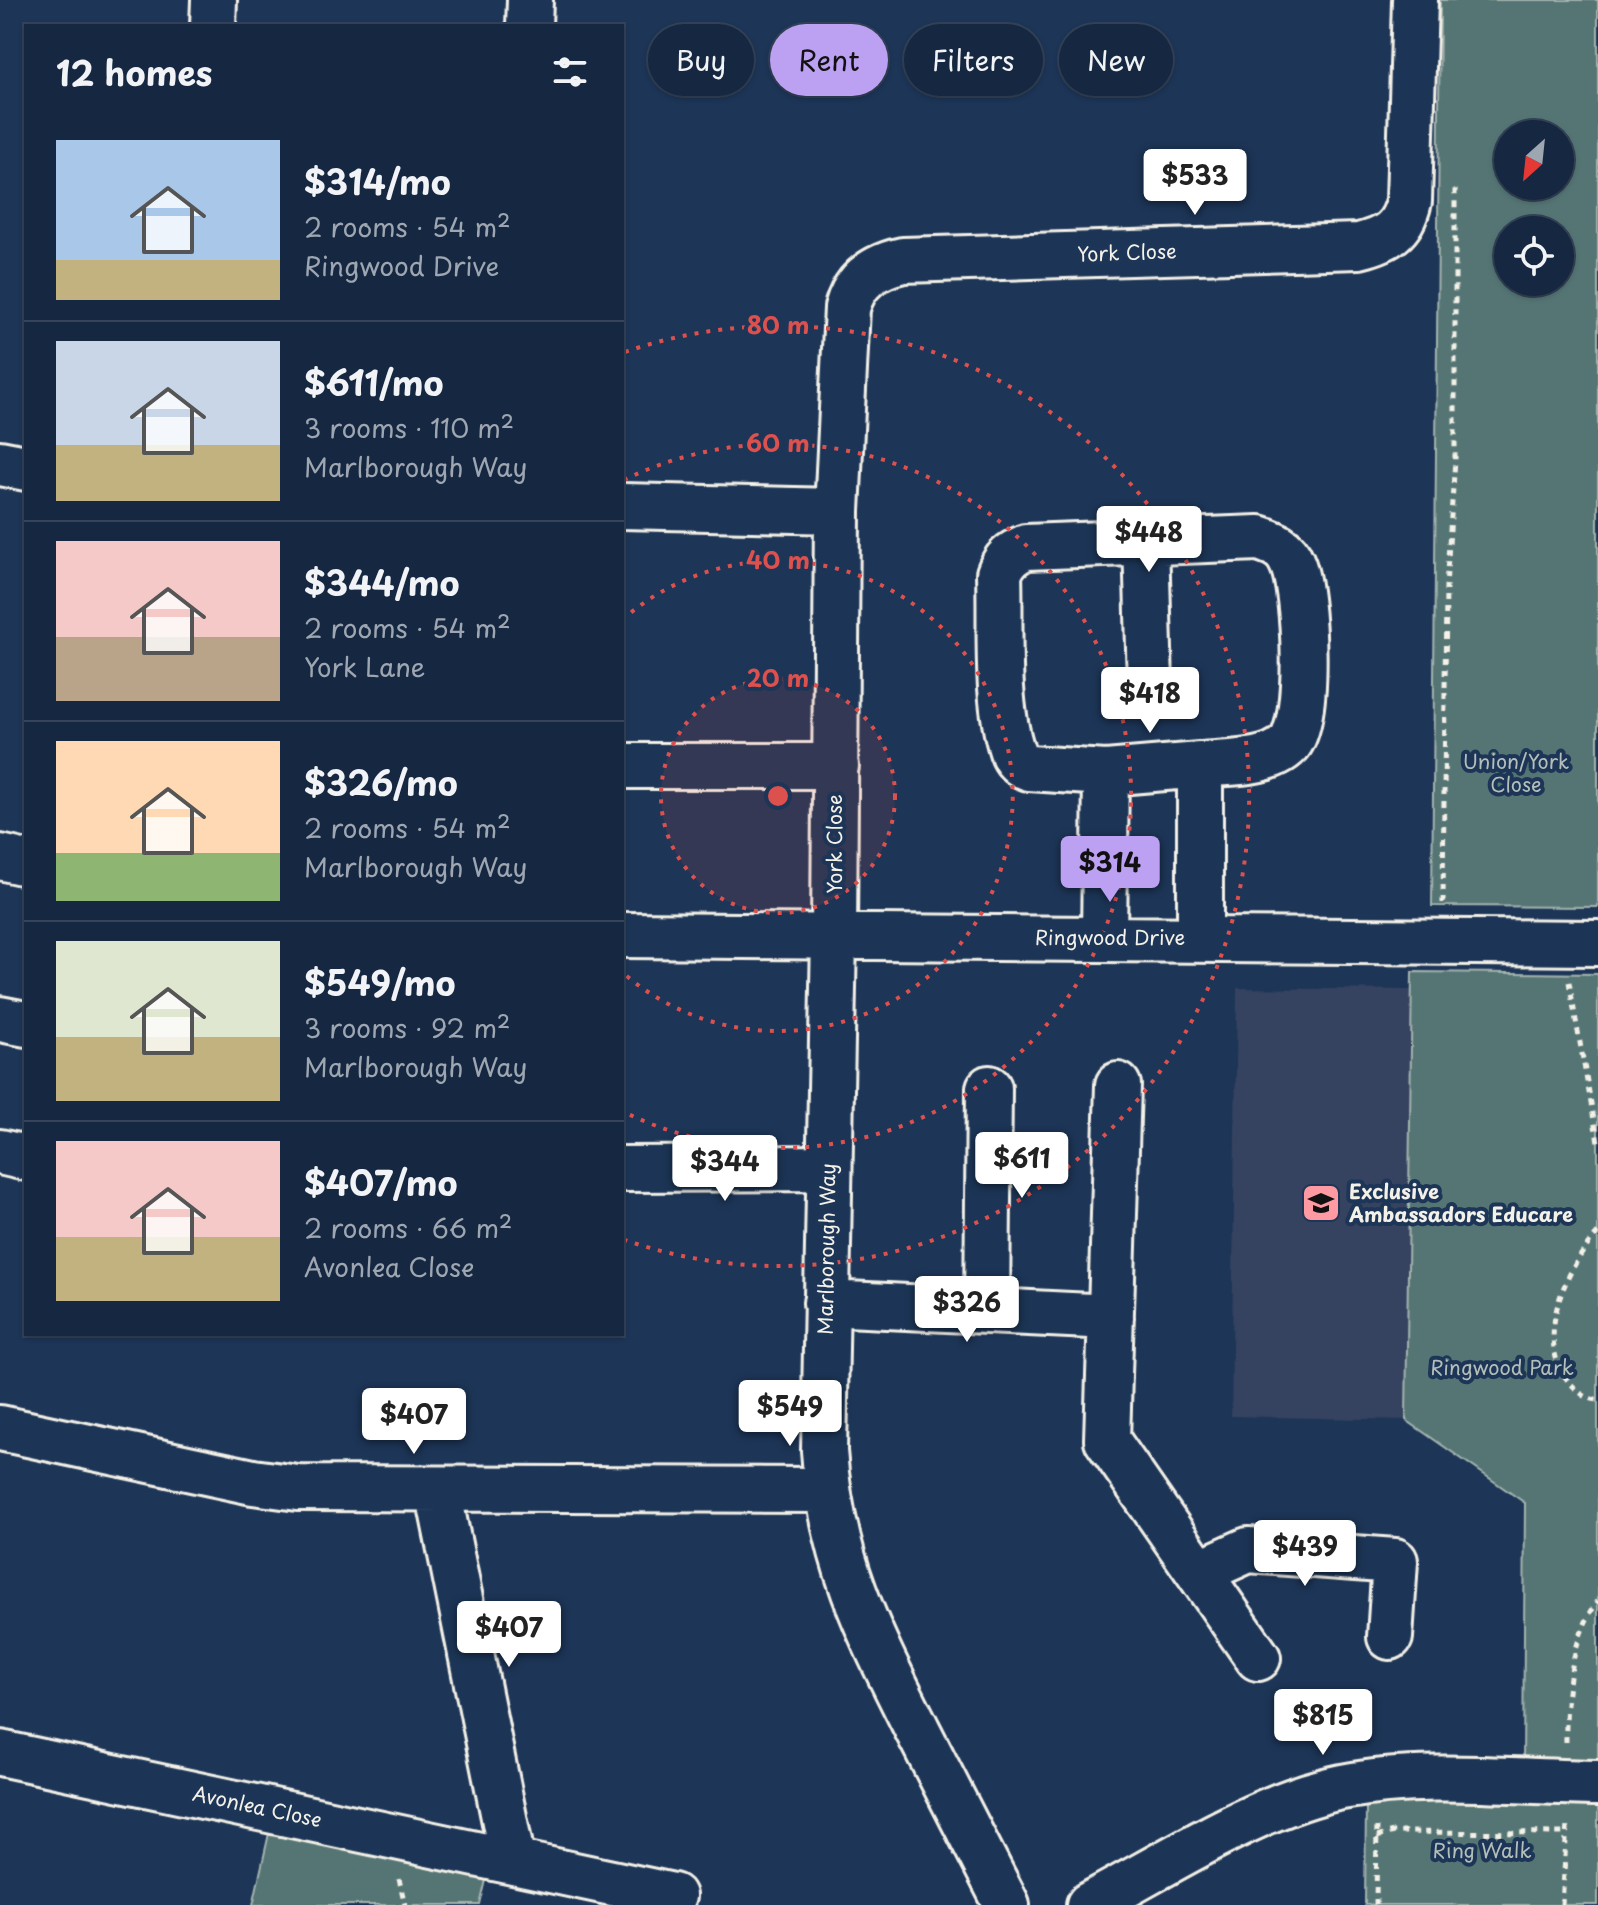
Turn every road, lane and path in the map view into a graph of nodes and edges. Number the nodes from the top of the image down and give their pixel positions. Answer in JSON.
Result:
{"nodes":[{"id":1,"x":214,"y":0,"type":"edge"},
{"id":2,"x":530,"y":0,"type":"edge"},
{"id":3,"x":1415,"y":0,"type":"edge"},
{"id":4,"x":213,"y":24,"type":"edge"},
{"id":5,"x":529,"y":24,"type":"edge"},
{"id":6,"x":1455,"y":174,"type":"dead end"},
{"id":7,"x":0,"y":463,"type":"edge"},
{"id":8,"x":24,"y":468,"type":"edge"},
{"id":9,"x":624,"y":506,"type":"edge"},
{"id":10,"x":837,"y":511,"type":"junction"},
{"id":11,"x":1146,"y":540,"type":"junction"},
{"id":12,"x":1150,"y":685,"type":"dead end"},
{"id":13,"x":1200,"y":765,"type":"junction"},
{"id":14,"x":624,"y":766,"type":"edge"},
{"id":15,"x":836,"y":766,"type":"junction"},
{"id":16,"x":1106,"y":773,"type":"junction"},
{"id":17,"x":0,"y":857,"type":"edge"},
{"id":18,"x":24,"y":863,"type":"edge"},
{"id":19,"x":1443,"y":910,"type":"dead end"},
{"id":20,"x":624,"y":935,"type":"edge"},
{"id":21,"x":834,"y":936,"type":"junction"},
{"id":22,"x":1104,"y":938,"type":"junction"},
{"id":23,"x":1200,"y":939,"type":"junction"},
{"id":24,"x":1583,"y":956,"type":"edge"},
{"id":25,"x":0,"y":1019,"type":"edge"},
{"id":26,"x":24,"y":1024,"type":"edge"},
{"id":27,"x":1118,"y":1085,"type":"dead end"},
{"id":28,"x":989,"y":1088,"type":"dead end"},
{"id":29,"x":1598,"y":1142,"type":"edge"},
{"id":30,"x":0,"y":1152,"type":"edge"},
{"id":31,"x":24,"y":1158,"type":"edge"},
{"id":32,"x":827,"y":1168,"type":"junction"},
{"id":33,"x":624,"y":1169,"type":"edge"},
{"id":34,"x":1598,"y":1233,"type":"edge"},
{"id":35,"x":826,"y":1303,"type":"junction"},
{"id":36,"x":987,"y":1311,"type":"junction"},
{"id":37,"x":1111,"y":1317,"type":"junction"},
{"id":38,"x":1598,"y":1400,"type":"edge"},
{"id":39,"x":0,"y":1428,"type":"edge"},
{"id":40,"x":438,"y":1490,"type":"junction"},
{"id":41,"x":827,"y":1490,"type":"junction"},
{"id":42,"x":1199,"y":1572,"type":"junction"},
{"id":43,"x":1598,"y":1601,"type":"edge"},
{"id":44,"x":1390,"y":1637,"type":"dead end"},
{"id":45,"x":1258,"y":1658,"type":"dead end"},
{"id":46,"x":0,"y":1753,"type":"edge"},
{"id":47,"x":1377,"y":1782,"type":"junction"},
{"id":48,"x":1584,"y":1782,"type":"edge"},
{"id":49,"x":1567,"y":1833,"type":"junction"},
{"id":50,"x":1377,"y":1837,"type":"junction"},
{"id":51,"x":513,"y":1862,"type":"junction"},
{"id":52,"x":673,"y":1896,"type":"dead end"},
{"id":53,"x":1007,"y":1905,"type":"edge"},
{"id":54,"x":1089,"y":1905,"type":"edge"},
{"id":55,"x":1376,"y":1905,"type":"edge"},
{"id":56,"x":1562,"y":1905,"type":"edge"}],
"edges":[{"from":1,"to":4,"type":"street"},
{"from":2,"to":5,"type":"street"},
{"from":3,"to":10,"type":"street","name":"York Close"},
{"from":6,"to":19,"type":"path"},
{"from":7,"to":8,"type":"street"},
{"from":9,"to":10,"type":"street"},
{"from":10,"to":15,"type":"street","name":"York Close"},
{"from":11,"to":12,"type":"street"},
{"from":11,"to":13,"type":"street"},
{"from":11,"to":16,"type":"street"},
{"from":13,"to":16,"type":"street"},
{"from":13,"to":23,"type":"street"},
{"from":14,"to":15,"type":"street"},
{"from":15,"to":21,"type":"street","name":"York Close"},
{"from":16,"to":22,"type":"street"},
{"from":17,"to":18,"type":"street"},
{"from":20,"to":21,"type":"street","name":"Ringwood Drive"},
{"from":21,"to":22,"type":"street","name":"Ringwood Drive"},
{"from":21,"to":32,"type":"street","name":"Marlborough Way"},
{"from":22,"to":23,"type":"street","name":"Ringwood Drive"},
{"from":23,"to":24,"type":"street","name":"Ringwood Drive"},
{"from":24,"to":29,"type":"path"},
{"from":25,"to":26,"type":"street"},
{"from":27,"to":37,"type":"street"},
{"from":28,"to":36,"type":"street"},
{"from":30,"to":31,"type":"street"},
{"from":32,"to":33,"type":"street"},
{"from":32,"to":35,"type":"street","name":"Marlborough Way"},
{"from":34,"to":38,"type":"path"},
{"from":35,"to":36,"type":"street"},
{"from":35,"to":41,"type":"street","name":"Marlborough Way"},
{"from":36,"to":37,"type":"street"},
{"from":37,"to":42,"type":"street"},
{"from":39,"to":40,"type":"street"},
{"from":40,"to":41,"type":"street"},
{"from":40,"to":51,"type":"street"},
{"from":41,"to":53,"type":"street","name":"Marlborough Way"},
{"from":42,"to":44,"type":"street"},
{"from":42,"to":45,"type":"street"},
{"from":43,"to":48,"type":"path"},
{"from":46,"to":51,"type":"street","name":"Avonlea Close"},
{"from":47,"to":48,"type":"street"},
{"from":47,"to":50,"type":"path"},
{"from":47,"to":54,"type":"street"},
{"from":48,"to":49,"type":"path"},
{"from":49,"to":50,"type":"path"},
{"from":49,"to":56,"type":"path"},
{"from":50,"to":55,"type":"path"},
{"from":51,"to":52,"type":"street","name":"Avonlea Close"}]}
